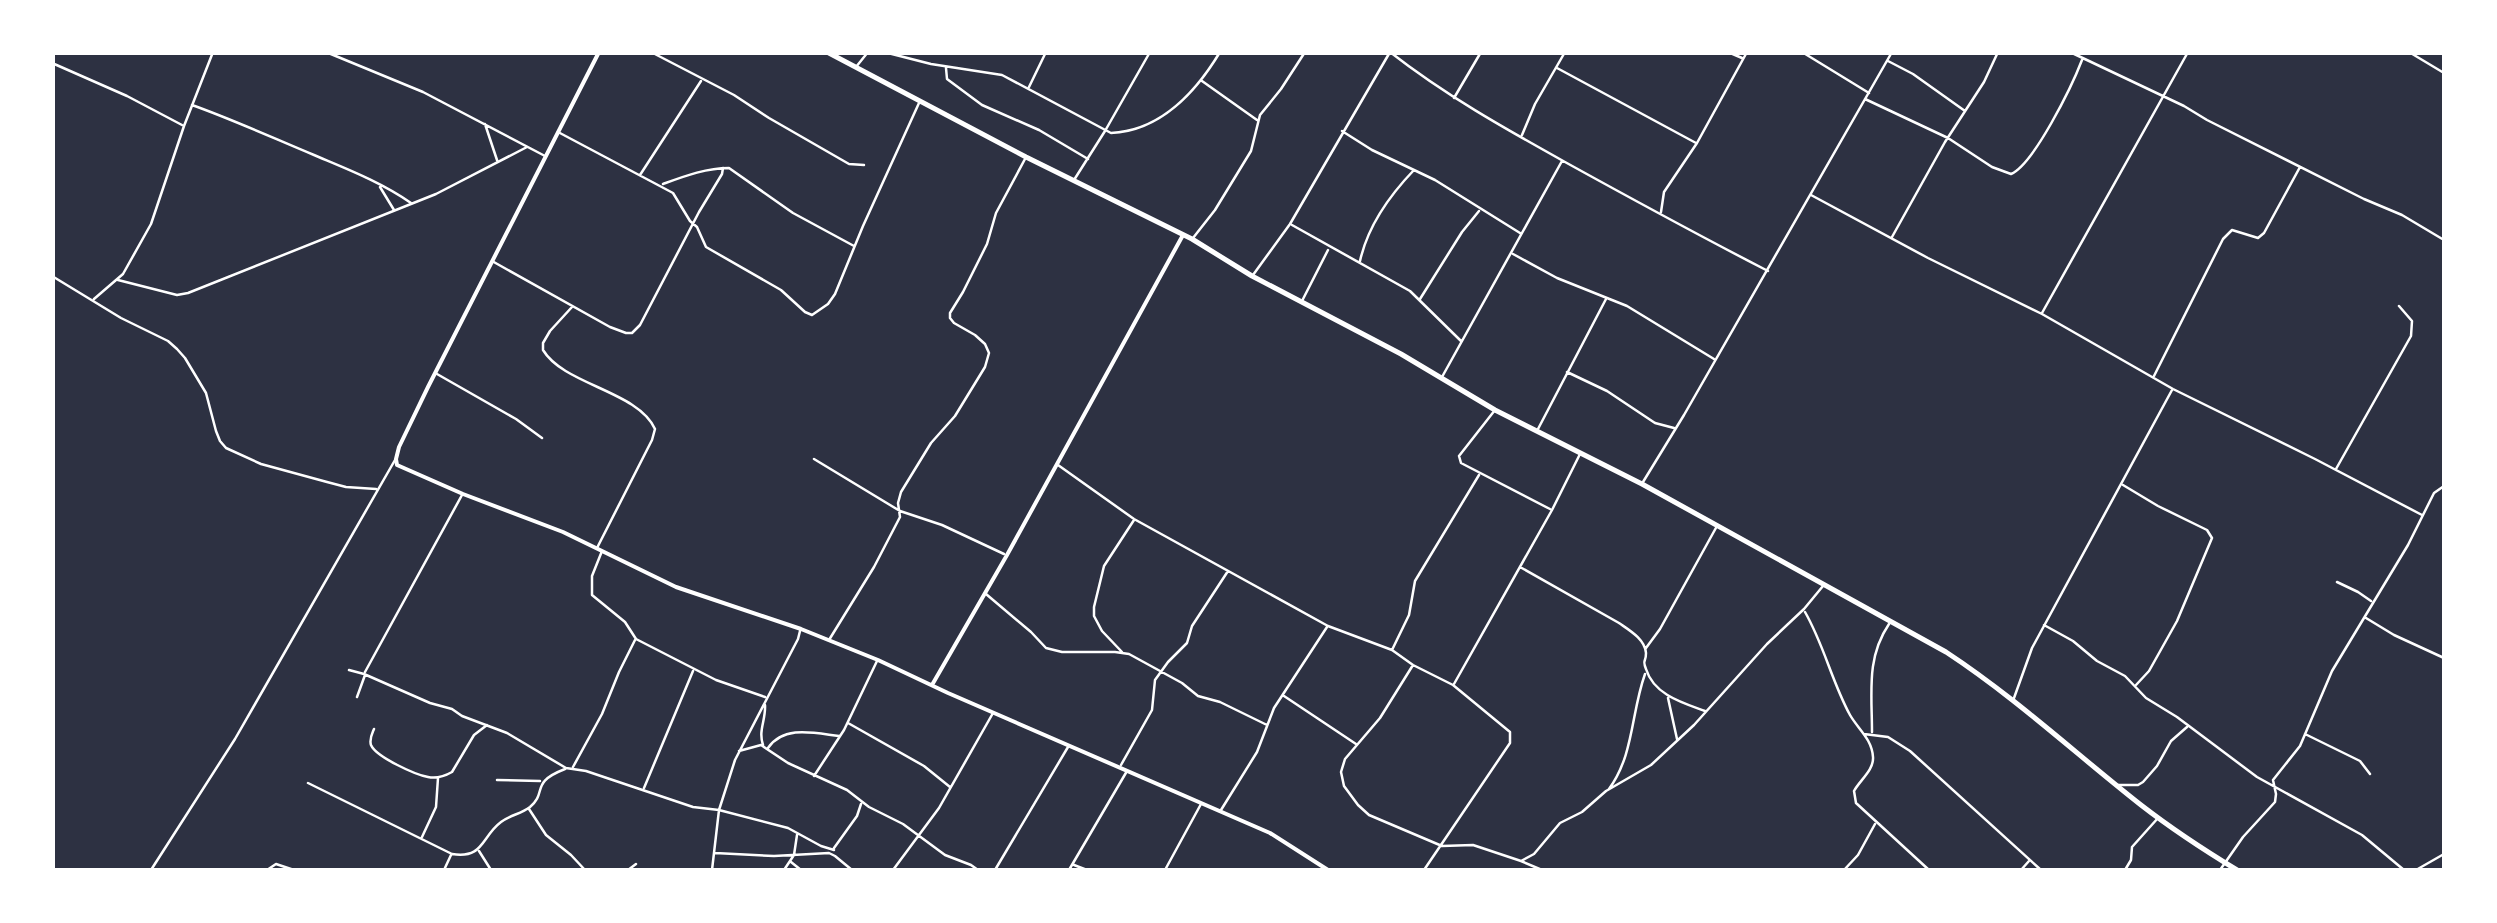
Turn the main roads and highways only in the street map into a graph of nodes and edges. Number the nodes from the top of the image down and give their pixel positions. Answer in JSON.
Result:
{"nodes":[{"id":1,"x":827,"y":52,"type":"edge"},
{"id":2,"x":2237,"y":870,"type":"edge"}],
"edges":[{"from":1,"to":2,"type":"highway"}]}
